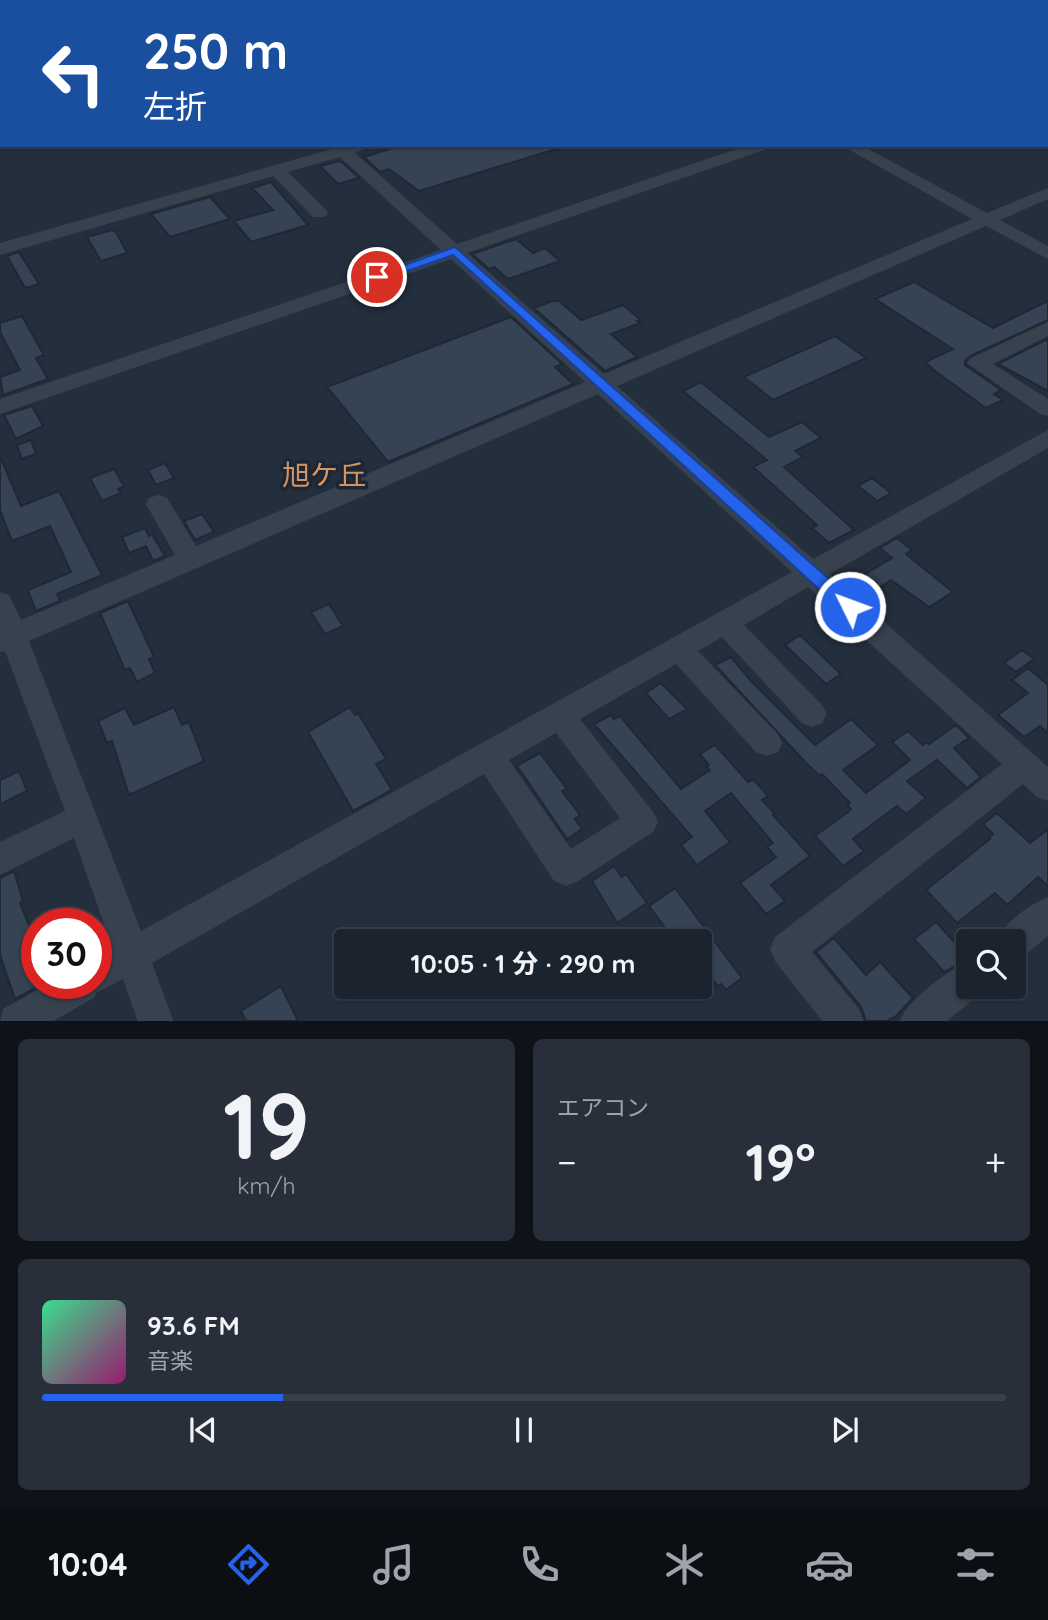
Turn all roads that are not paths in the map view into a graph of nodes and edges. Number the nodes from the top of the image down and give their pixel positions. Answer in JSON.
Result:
{"nodes":[{"id":1,"x":348,"y":147,"type":"edge"},
{"id":2,"x":758,"y":147,"type":"edge"},
{"id":3,"x":853,"y":147,"type":"edge"},
{"id":4,"x":277,"y":171,"type":"junction"},
{"id":5,"x":1048,"y":193,"type":"edge"},
{"id":6,"x":319,"y":213,"type":"dead end"},
{"id":7,"x":986,"y":220,"type":"junction"},
{"id":8,"x":0,"y":249,"type":"edge"},
{"id":9,"x":455,"y":250,"type":"junction"},
{"id":10,"x":1048,"y":253,"type":"edge"},
{"id":11,"x":1048,"y":328,"type":"edge"},
{"id":12,"x":603,"y":386,"type":"junction"},
{"id":13,"x":0,"y":407,"type":"edge"},
{"id":14,"x":1048,"y":409,"type":"edge"},
{"id":15,"x":1048,"y":438,"type":"edge"},
{"id":16,"x":158,"y":504,"type":"dead end"},
{"id":17,"x":191,"y":560,"type":"junction"},
{"id":18,"x":811,"y":572,"type":"junction"},
{"id":19,"x":0,"y":602,"type":"edge"},
{"id":20,"x":724,"y":622,"type":"junction"},
{"id":21,"x":6,"y":638,"type":"edge"},
{"id":22,"x":679,"y":649,"type":"junction"},
{"id":23,"x":812,"y":714,"type":"dead end"},
{"id":24,"x":560,"y":716,"type":"junction"},
{"id":25,"x":767,"y":743,"type":"dead end"},
{"id":26,"x":489,"y":756,"type":"junction"},
{"id":27,"x":1036,"y":776,"type":"edge"},
{"id":28,"x":83,"y":818,"type":"junction"},
{"id":29,"x":0,"y":859,"type":"edge"},
{"id":30,"x":1048,"y":914,"type":"edge"},
{"id":31,"x":1026,"y":932,"type":"edge"},
{"id":32,"x":131,"y":955,"type":"junction"},
{"id":33,"x":112,"y":966,"type":"edge"},
{"id":34,"x":956,"y":990,"type":"edge"},
{"id":35,"x":55,"y":999,"type":"edge"},
{"id":36,"x":16,"y":1021,"type":"edge"},
{"id":37,"x":156,"y":1021,"type":"edge"},
{"id":38,"x":846,"y":1021,"type":"edge"},
{"id":39,"x":917,"y":1021,"type":"edge"}],
"edges":[{"from":1,"to":4,"type":"street"},
{"from":1,"to":9,"type":"street"},
{"from":2,"to":9,"type":"street"},
{"from":3,"to":7,"type":"street"},
{"from":4,"to":6,"type":"street"},
{"from":4,"to":8,"type":"street"},
{"from":5,"to":7,"type":"street"},
{"from":7,"to":10,"type":"street"},
{"from":7,"to":12,"type":"street"},
{"from":9,"to":12,"type":"street"},
{"from":9,"to":13,"type":"street"},
{"from":11,"to":14,"type":"street"},
{"from":12,"to":17,"type":"street"},
{"from":12,"to":18,"type":"street"},
{"from":15,"to":18,"type":"street"},
{"from":16,"to":17,"type":"street"},
{"from":17,"to":21,"type":"street"},
{"from":18,"to":20,"type":"street"},
{"from":18,"to":27,"type":"street"},
{"from":19,"to":21,"type":"street"},
{"from":20,"to":22,"type":"street"},
{"from":20,"to":23,"type":"street"},
{"from":21,"to":28,"type":"street"},
{"from":22,"to":24,"type":"street"},
{"from":22,"to":25,"type":"street"},
{"from":24,"to":26,"type":"street"},
{"from":24,"to":26,"type":"street"},
{"from":26,"to":32,"type":"street"},
{"from":27,"to":38,"type":"street"},
{"from":28,"to":29,"type":"street"},
{"from":28,"to":32,"type":"street"},
{"from":30,"to":31,"type":"street"},
{"from":32,"to":33,"type":"street"},
{"from":32,"to":37,"type":"street"},
{"from":34,"to":39,"type":"street"},
{"from":35,"to":36,"type":"street"}]}
